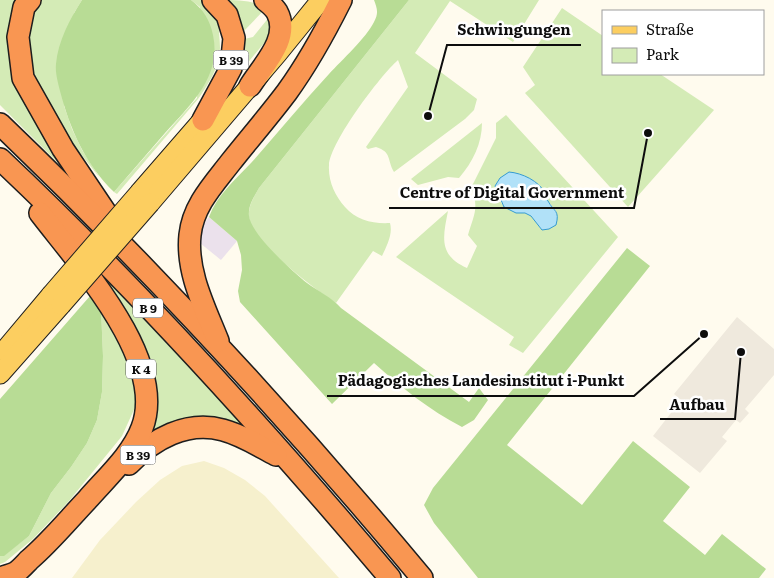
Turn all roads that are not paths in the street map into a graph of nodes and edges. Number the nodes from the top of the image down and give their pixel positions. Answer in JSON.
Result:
{"nodes":[{"id":1,"x":30,"y":0,"type":"edge"},
{"id":2,"x":213,"y":0,"type":"edge"},
{"id":3,"x":266,"y":0,"type":"edge"},
{"id":4,"x":304,"y":0,"type":"edge"},
{"id":5,"x":321,"y":0,"type":"edge"},
{"id":6,"x":341,"y":0,"type":"edge"},
{"id":7,"x":281,"y":30,"type":"junction"},
{"id":8,"x":250,"y":86,"type":"junction"},
{"id":9,"x":203,"y":120,"type":"junction"},
{"id":10,"x":0,"y":124,"type":"edge"},
{"id":11,"x":0,"y":160,"type":"edge"},
{"id":12,"x":145,"y":197,"type":"junction"},
{"id":13,"x":143,"y":268,"type":"junction"},
{"id":14,"x":56,"y":300,"type":"junction"},
{"id":15,"x":222,"y":350,"type":"junction"},
{"id":16,"x":0,"y":356,"type":"edge"},
{"id":17,"x":0,"y":374,"type":"edge"},
{"id":18,"x":290,"y":463,"type":"junction"},
{"id":19,"x":0,"y":578,"type":"edge"},
{"id":20,"x":24,"y":578,"type":"edge"},
{"id":21,"x":390,"y":578,"type":"edge"},
{"id":22,"x":422,"y":578,"type":"edge"}],
"edges":[{"from":1,"to":13,"type":"highway"},
{"from":2,"to":9,"type":"highway","number":"B 39"},
{"from":3,"to":7,"type":"highway"},
{"from":4,"to":7,"type":"main road"},
{"from":5,"to":8,"type":"main road"},
{"from":6,"to":15,"type":"highway"},
{"from":7,"to":8,"type":"highway"},
{"from":7,"to":9,"type":"main road"},
{"from":8,"to":12,"type":"main road","number":"B 39"},
{"from":9,"to":12,"type":"main road","number":"B 39"},
{"from":10,"to":13,"type":"highway","number":"B 9"},
{"from":11,"to":18,"type":"highway","number":"B 9"},
{"from":11,"to":19,"type":"highway","number":"K 4"},
{"from":12,"to":14,"type":"main road","number":"B 39","bridge":true},
{"from":13,"to":15,"type":"highway","number":"B 9"},
{"from":14,"to":16,"type":"main road","number":"B 39"},
{"from":14,"to":17,"type":"main road","number":"B 39"},
{"from":15,"to":22,"type":"highway","number":"B 9"},
{"from":18,"to":20,"type":"highway","number":"B 39"},
{"from":18,"to":21,"type":"highway","number":"B 9"}]}
